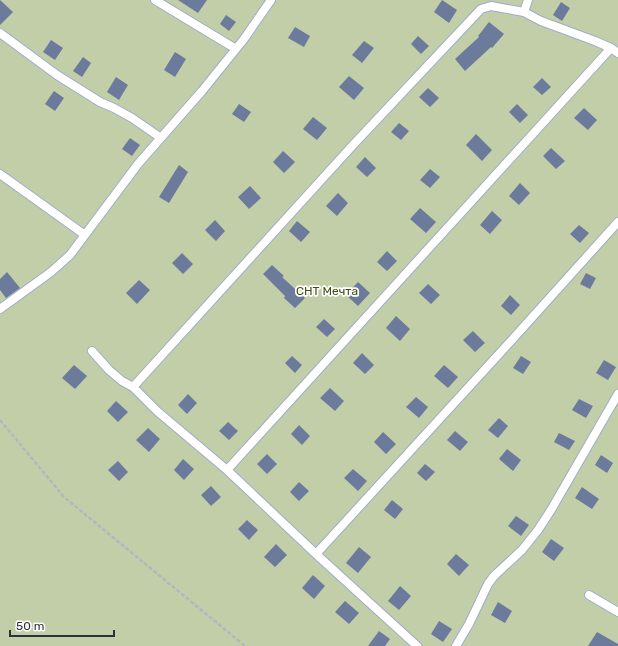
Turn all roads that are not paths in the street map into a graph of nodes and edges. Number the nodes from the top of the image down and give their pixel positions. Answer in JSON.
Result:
{"nodes":[{"id":1,"x":155,"y":0,"type":"edge"},
{"id":2,"x":271,"y":0,"type":"edge"},
{"id":3,"x":528,"y":0,"type":"edge"},
{"id":4,"x":524,"y":12,"type":"junction"},
{"id":5,"x":0,"y":33,"type":"edge"},
{"id":6,"x":236,"y":49,"type":"junction"},
{"id":7,"x":615,"y":51,"type":"edge"},
{"id":8,"x":161,"y":138,"type":"junction"},
{"id":9,"x":0,"y":174,"type":"edge"},
{"id":10,"x":618,"y":222,"type":"edge"},
{"id":11,"x":85,"y":235,"type":"junction"},
{"id":12,"x":0,"y":309,"type":"edge"},
{"id":13,"x":92,"y":351,"type":"dead end"},
{"id":14,"x":133,"y":387,"type":"junction"},
{"id":15,"x":618,"y":394,"type":"edge"},
{"id":16,"x":227,"y":470,"type":"junction"},
{"id":17,"x":316,"y":554,"type":"junction"},
{"id":18,"x":589,"y":595,"type":"dead end"},
{"id":19,"x":618,"y":612,"type":"edge"},
{"id":20,"x":417,"y":646,"type":"edge"},
{"id":21,"x":456,"y":646,"type":"edge"}],
"edges":[{"from":1,"to":6,"type":"lane"},
{"from":2,"to":6,"type":"lane"},
{"from":3,"to":4,"type":"lane"},
{"from":4,"to":7,"type":"lane"},
{"from":4,"to":14,"type":"lane"},
{"from":5,"to":8,"type":"lane"},
{"from":6,"to":8,"type":"lane"},
{"from":7,"to":16,"type":"lane"},
{"from":8,"to":11,"type":"lane"},
{"from":9,"to":11,"type":"lane"},
{"from":10,"to":17,"type":"lane"},
{"from":11,"to":12,"type":"lane"},
{"from":13,"to":14,"type":"lane"},
{"from":14,"to":16,"type":"lane"},
{"from":15,"to":21,"type":"lane"},
{"from":16,"to":17,"type":"lane"},
{"from":17,"to":20,"type":"lane"},
{"from":18,"to":19,"type":"lane"}]}
